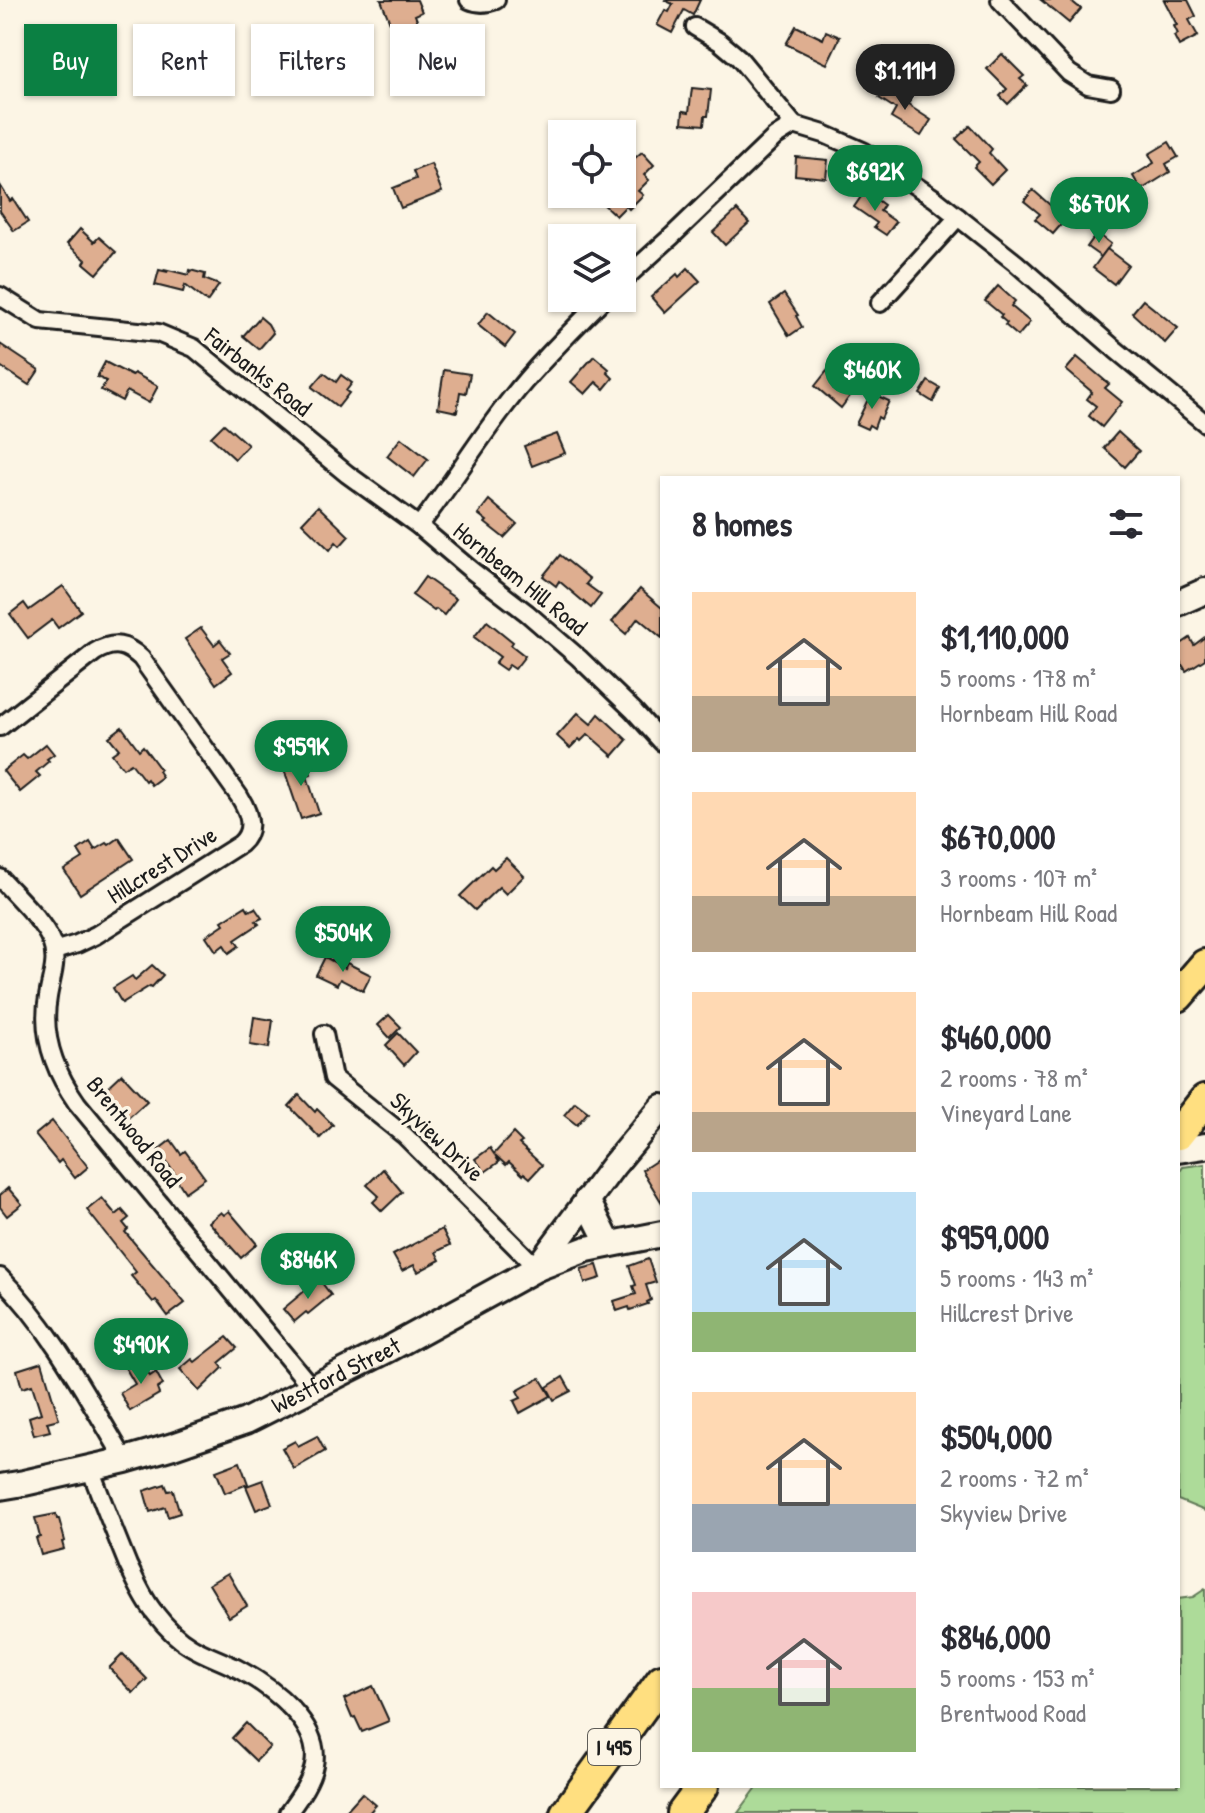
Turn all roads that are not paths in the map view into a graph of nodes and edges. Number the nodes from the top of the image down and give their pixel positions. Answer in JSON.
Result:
{"nodes":[{"id":1,"x":469,"y":0,"type":"edge"},
{"id":2,"x":496,"y":0,"type":"edge"},
{"id":3,"x":1000,"y":0,"type":"edge"},
{"id":4,"x":695,"y":27,"type":"dead end"},
{"id":5,"x":1111,"y":89,"type":"dead end"},
{"id":6,"x":794,"y":125,"type":"junction"},
{"id":7,"x":958,"y":217,"type":"junction"},
{"id":8,"x":636,"y":268,"type":"edge"},
{"id":9,"x":0,"y":296,"type":"edge"},
{"id":10,"x":880,"y":303,"type":"dead end"},
{"id":11,"x":590,"y":312,"type":"edge"},
{"id":12,"x":1205,"y":423,"type":"edge"},
{"id":13,"x":419,"y":526,"type":"junction"},
{"id":14,"x":1205,"y":591,"type":"edge"},
{"id":15,"x":1180,"y":602,"type":"edge"},
{"id":16,"x":0,"y":727,"type":"edge"},
{"id":17,"x":660,"y":740,"type":"edge"},
{"id":18,"x":0,"y":878,"type":"edge"},
{"id":19,"x":54,"y":951,"type":"junction"},
{"id":20,"x":1205,"y":965,"type":"edge"},
{"id":21,"x":1180,"y":994,"type":"edge"},
{"id":22,"x":324,"y":1034,"type":"dead end"},
{"id":23,"x":1205,"y":1100,"type":"edge"},
{"id":24,"x":660,"y":1109,"type":"edge"},
{"id":25,"x":1180,"y":1131,"type":"edge"},
{"id":26,"x":1205,"y":1146,"type":"edge"},
{"id":27,"x":1180,"y":1150,"type":"edge"},
{"id":28,"x":587,"y":1200,"type":"junction"},
{"id":29,"x":660,"y":1234,"type":"edge"},
{"id":30,"x":609,"y":1244,"type":"junction"},
{"id":31,"x":537,"y":1268,"type":"junction"},
{"id":32,"x":0,"y":1277,"type":"edge"},
{"id":33,"x":312,"y":1388,"type":"junction"},
{"id":34,"x":125,"y":1460,"type":"junction"},
{"id":35,"x":90,"y":1468,"type":"junction"},
{"id":36,"x":0,"y":1487,"type":"edge"},
{"id":37,"x":660,"y":1683,"type":"edge"},
{"id":38,"x":702,"y":1788,"type":"edge"},
{"id":39,"x":288,"y":1813,"type":"edge"},
{"id":40,"x":566,"y":1813,"type":"edge"},
{"id":41,"x":683,"y":1813,"type":"edge"}],
"edges":[{"from":1,"to":2,"type":"street"},
{"from":3,"to":5,"type":"street"},
{"from":4,"to":6,"type":"street"},
{"from":6,"to":7,"type":"street"},
{"from":6,"to":8,"type":"street"},
{"from":7,"to":10,"type":"street"},
{"from":7,"to":12,"type":"street"},
{"from":9,"to":13,"type":"street","name":"Fairbanks Road"},
{"from":11,"to":13,"type":"street","name":"Hornbeam Hill Road"},
{"from":13,"to":17,"type":"street","name":"Hornbeam Hill Road"},
{"from":14,"to":15,"type":"main road"},
{"from":16,"to":19,"type":"street","name":"Hillcrest Drive"},
{"from":18,"to":19,"type":"street"},
{"from":19,"to":33,"type":"street","name":"Brentwood Road"},
{"from":20,"to":21,"type":"highway"},
{"from":22,"to":31,"type":"street","name":"Skyview Drive"},
{"from":23,"to":25,"type":"highway"},
{"from":24,"to":28,"type":"main road"},
{"from":26,"to":27,"type":"main road"},
{"from":28,"to":30,"type":"main road"},
{"from":28,"to":31,"type":"main road"},
{"from":29,"to":30,"type":"main road","name":"Westford Street"},
{"from":30,"to":31,"type":"main road","name":"Westford Street"},
{"from":31,"to":33,"type":"main road","name":"Westford Street"},
{"from":32,"to":34,"type":"street"},
{"from":33,"to":34,"type":"main road","name":"Westford Street"},
{"from":34,"to":35,"type":"main road","name":"Westford Street"},
{"from":35,"to":36,"type":"main road","name":"Westford Street"},
{"from":35,"to":39,"type":"street"},
{"from":37,"to":40,"type":"highway","number":"I 495"},
{"from":38,"to":41,"type":"highway"}]}
